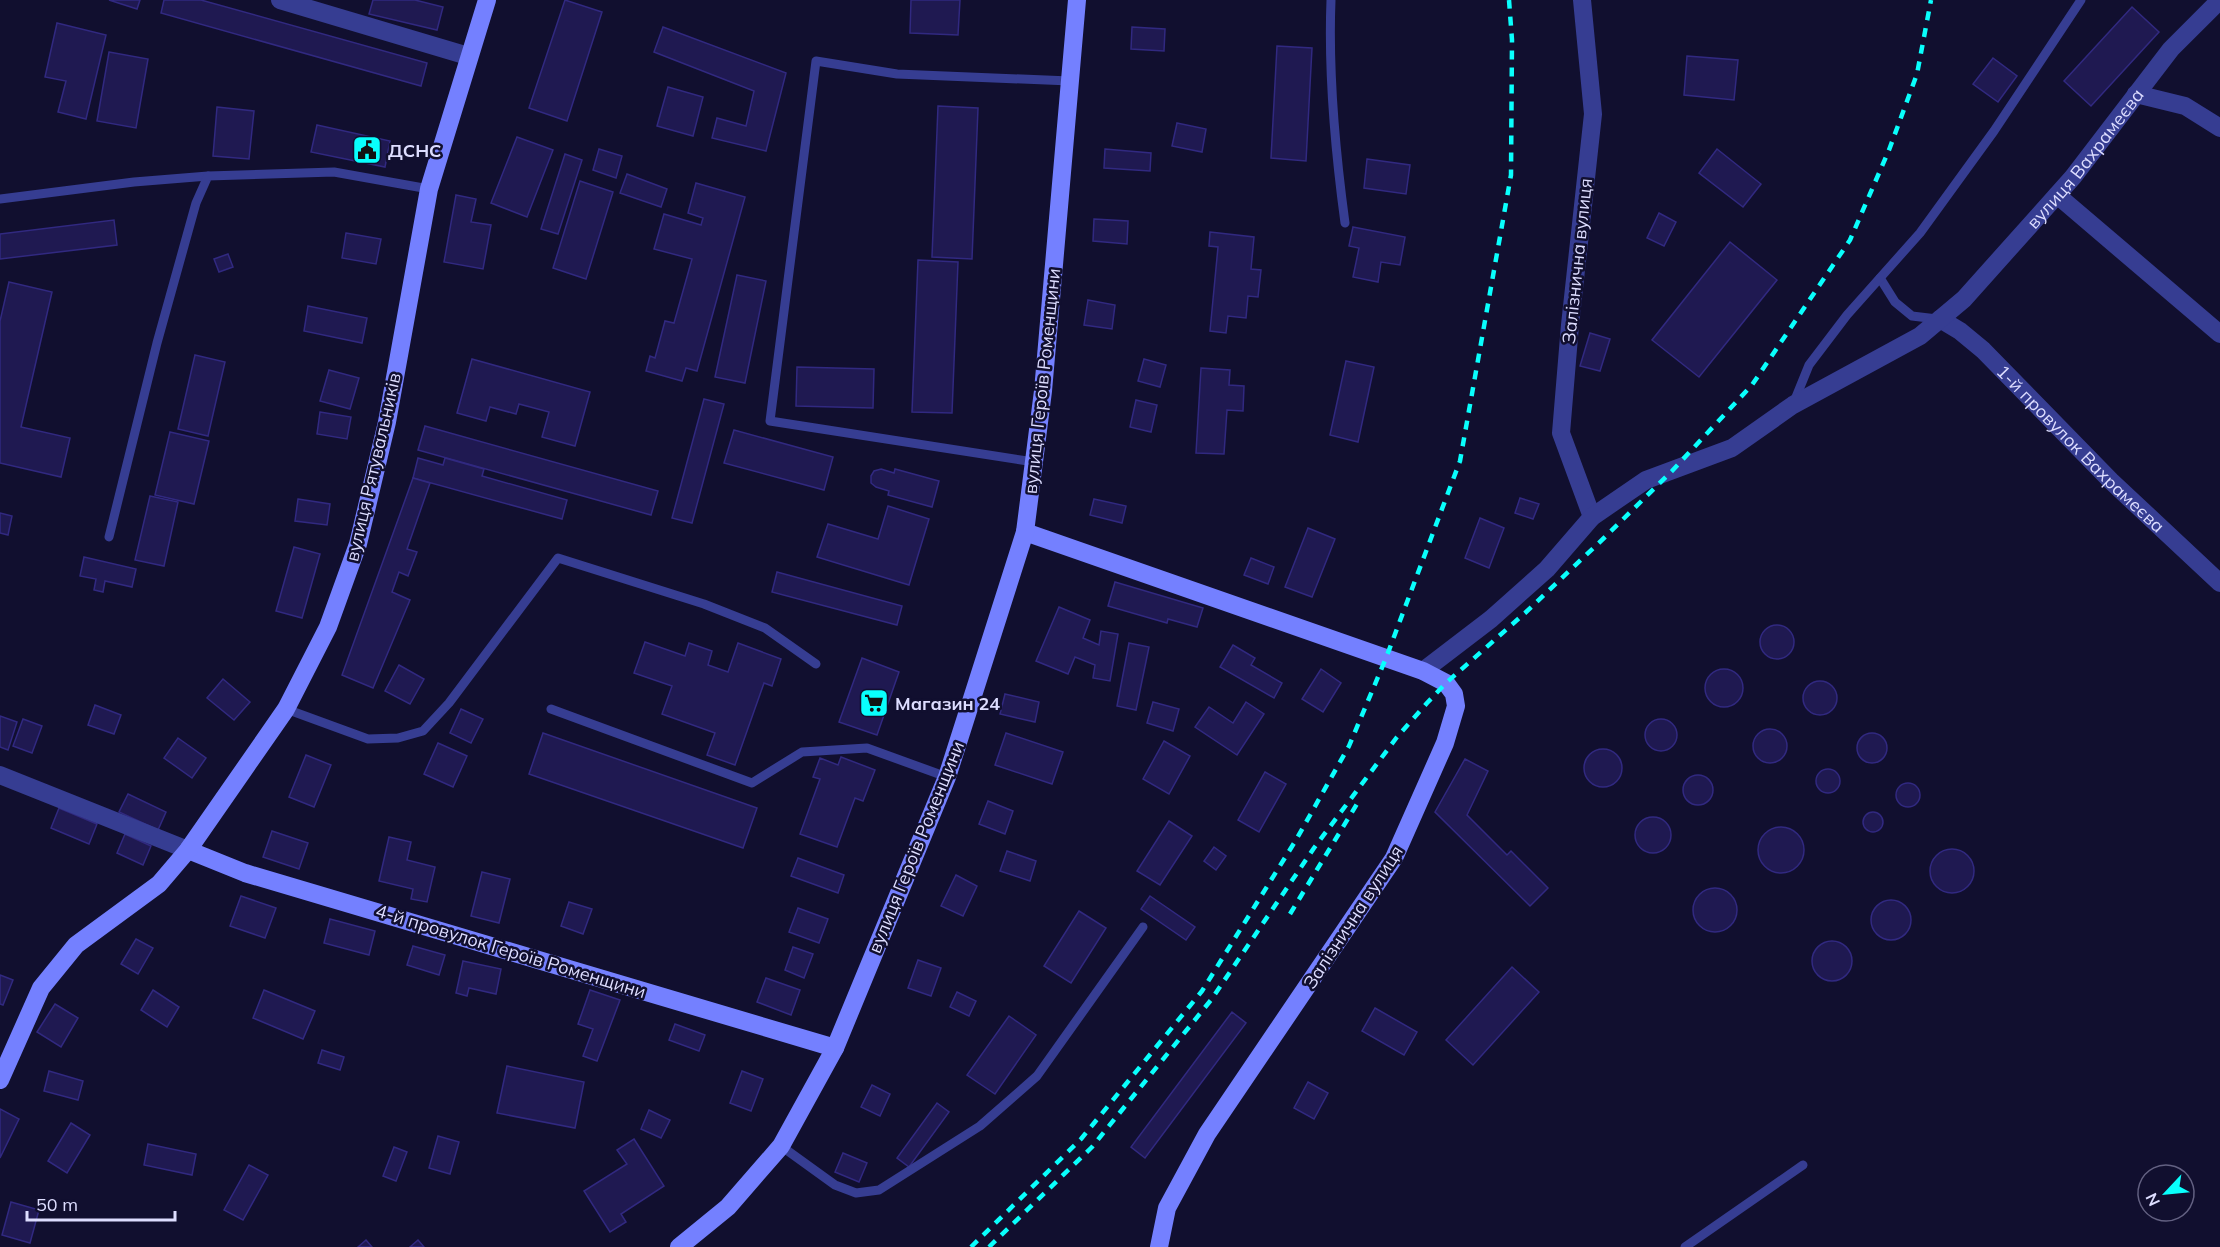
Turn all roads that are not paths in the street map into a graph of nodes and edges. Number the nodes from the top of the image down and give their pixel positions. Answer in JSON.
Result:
{"nodes":[{"id":1,"x":280,"y":0,"type":"edge"},
{"id":2,"x":487,"y":0,"type":"edge"},
{"id":3,"x":1077,"y":0,"type":"edge"},
{"id":4,"x":1331,"y":0,"type":"edge"},
{"id":5,"x":1582,"y":0,"type":"edge"},
{"id":6,"x":2081,"y":0,"type":"edge"},
{"id":7,"x":2220,"y":0,"type":"edge"},
{"id":8,"x":468,"y":57,"type":"junction"},
{"id":9,"x":1070,"y":81,"type":"junction"},
{"id":10,"x":2136,"y":94,"type":"junction"},
{"id":11,"x":2220,"y":128,"type":"edge"},
{"id":12,"x":208,"y":176,"type":"junction"},
{"id":13,"x":429,"y":189,"type":"junction"},
{"id":14,"x":2057,"y":195,"type":"junction"},
{"id":15,"x":0,"y":199,"type":"edge"},
{"id":16,"x":1345,"y":223,"type":"dead end"},
{"id":17,"x":1880,"y":278,"type":"junction"},
{"id":18,"x":1943,"y":316,"type":"junction"},
{"id":19,"x":2220,"y":334,"type":"edge"},
{"id":20,"x":1792,"y":405,"type":"junction"},
{"id":21,"x":1034,"y":462,"type":"junction"},
{"id":22,"x":1592,"y":517,"type":"junction"},
{"id":23,"x":1025,"y":532,"type":"junction"},
{"id":24,"x":109,"y":537,"type":"dead end"},
{"id":25,"x":2220,"y":583,"type":"edge"},
{"id":26,"x":816,"y":664,"type":"dead end"},
{"id":27,"x":1423,"y":671,"type":"junction"},
{"id":28,"x":286,"y":709,"type":"junction"},
{"id":29,"x":551,"y":709,"type":"dead end"},
{"id":30,"x":0,"y":775,"type":"edge"},
{"id":31,"x":947,"y":777,"type":"junction"},
{"id":32,"x":188,"y":850,"type":"junction"},
{"id":33,"x":1143,"y":927,"type":"dead end"},
{"id":34,"x":835,"y":1048,"type":"junction"},
{"id":35,"x":0,"y":1080,"type":"edge"},
{"id":36,"x":781,"y":1146,"type":"junction"},
{"id":37,"x":1803,"y":1165,"type":"dead end"},
{"id":38,"x":679,"y":1247,"type":"edge"},
{"id":39,"x":1159,"y":1247,"type":"edge"},
{"id":40,"x":1685,"y":1247,"type":"edge"}],
"edges":[{"from":1,"to":8,"type":"street"},
{"from":2,"to":8,"type":"street","name":"вулиця Рятувальників"},
{"from":3,"to":9,"type":"street","name":"вулиця Героїв Роменщини"},
{"from":4,"to":16,"type":"lane"},
{"from":5,"to":22,"type":"street","name":"Залізнична вулиця"},
{"from":6,"to":17,"type":"lane"},
{"from":7,"to":10,"type":"street","name":"вулиця Вахрамеєва"},
{"from":8,"to":13,"type":"street","name":"вулиця Рятувальників"},
{"from":9,"to":21,"type":"street","name":"вулиця Героїв Роменщини"},
{"from":9,"to":21,"type":"lane"},
{"from":10,"to":11,"type":"street"},
{"from":10,"to":14,"type":"street","name":"вулиця Вахрамеєва"},
{"from":12,"to":13,"type":"lane"},
{"from":12,"to":15,"type":"lane"},
{"from":12,"to":24,"type":"lane"},
{"from":13,"to":28,"type":"street","name":"вулиця Рятувальників"},
{"from":14,"to":18,"type":"street","name":"вулиця Вахрамеєва"},
{"from":14,"to":19,"type":"street"},
{"from":17,"to":18,"type":"lane"},
{"from":17,"to":20,"type":"lane"},
{"from":18,"to":20,"type":"street","name":"вулиця Вахрамеєва"},
{"from":18,"to":25,"type":"street","name":"1-й провулок Вахрамеєва"},
{"from":20,"to":22,"type":"street","name":"вулиця Вахрамеєва"},
{"from":21,"to":23,"type":"street","name":"вулиця Героїв Роменщини"},
{"from":22,"to":27,"type":"street","name":"вулиця Вахрамеєва"},
{"from":23,"to":27,"type":"street","name":"Залізнична вулиця"},
{"from":23,"to":31,"type":"street","name":"вулиця Героїв Роменщини"},
{"from":26,"to":28,"type":"lane"},
{"from":27,"to":39,"type":"street","name":"Залізнична вулиця"},
{"from":28,"to":32,"type":"street","name":"вулиця Рятувальників"},
{"from":29,"to":31,"type":"lane"},
{"from":30,"to":32,"type":"street"},
{"from":31,"to":34,"type":"street","name":"вулиця Героїв Роменщини"},
{"from":32,"to":34,"type":"street","name":"4-й провулок Героїв Роменщини"},
{"from":32,"to":35,"type":"street","name":"вулиця Рятувальників"},
{"from":33,"to":36,"type":"lane"},
{"from":34,"to":36,"type":"street","name":"вулиця Героїв Роменщини"},
{"from":36,"to":38,"type":"street","name":"вулиця Героїв Роменщини"},
{"from":37,"to":40,"type":"lane"}]}
